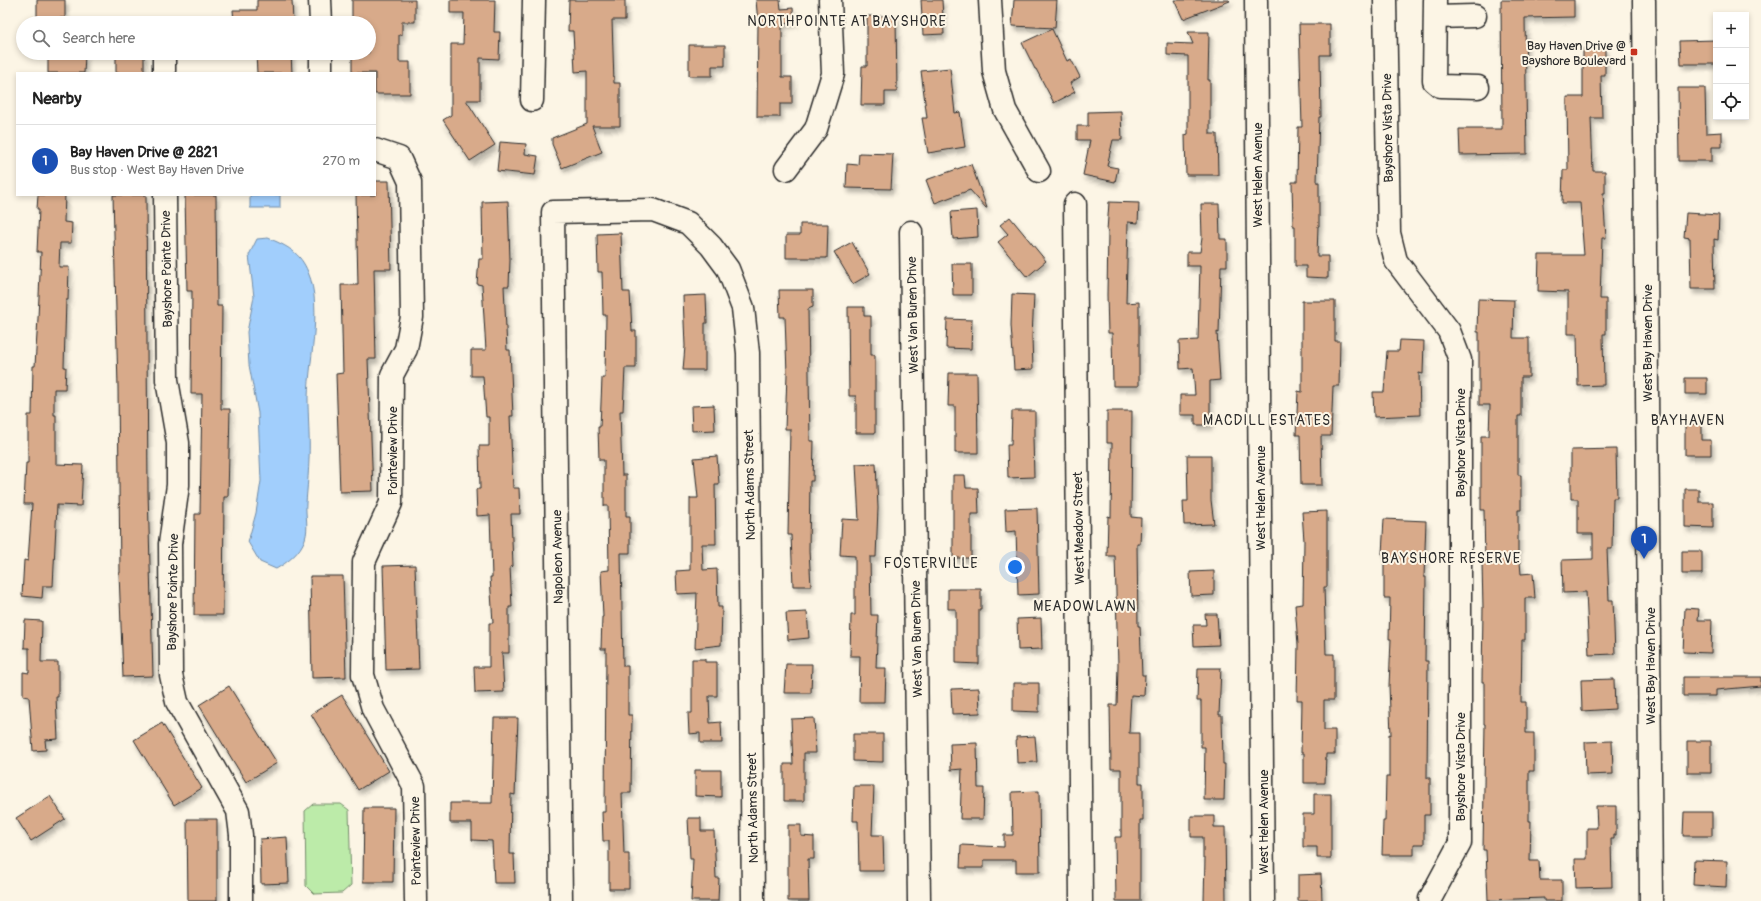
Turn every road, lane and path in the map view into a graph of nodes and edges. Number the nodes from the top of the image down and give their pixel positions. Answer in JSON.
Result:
{"nodes":[{"id":1,"x":320,"y":0,"type":"edge"},
{"id":2,"x":534,"y":0,"type":"edge"},
{"id":3,"x":830,"y":0,"type":"edge"},
{"id":4,"x":990,"y":0,"type":"edge"},
{"id":5,"x":1256,"y":0,"type":"edge"},
{"id":6,"x":1385,"y":0,"type":"edge"},
{"id":7,"x":1644,"y":0,"type":"edge"},
{"id":8,"x":1435,"y":9,"type":"edge"},
{"id":9,"x":321,"y":16,"type":"edge"},
{"id":10,"x":1475,"y":16,"type":"dead end"},
{"id":11,"x":164,"y":60,"type":"edge"},
{"id":12,"x":321,"y":60,"type":"edge"},
{"id":13,"x":164,"y":72,"type":"edge"},
{"id":14,"x":321,"y":72,"type":"edge"},
{"id":15,"x":1478,"y":87,"type":"dead end"},
{"id":16,"x":532,"y":100,"type":"dead end"},
{"id":17,"x":376,"y":150,"type":"edge"},
{"id":18,"x":786,"y":169,"type":"dead end"},
{"id":19,"x":1039,"y":171,"type":"dead end"},
{"id":20,"x":165,"y":196,"type":"edge"},
{"id":21,"x":1075,"y":204,"type":"dead end"},
{"id":22,"x":554,"y":212,"type":"joint"},
{"id":23,"x":910,"y":232,"type":"dead end"},
{"id":24,"x":1430,"y":899,"type":"dead end"},
{"id":25,"x":241,"y":901,"type":"edge"},
{"id":26,"x":416,"y":901,"type":"edge"},
{"id":27,"x":561,"y":901,"type":"edge"},
{"id":28,"x":753,"y":901,"type":"edge"},
{"id":29,"x":919,"y":901,"type":"edge"},
{"id":30,"x":1081,"y":901,"type":"edge"},
{"id":31,"x":1263,"y":901,"type":"edge"},
{"id":32,"x":1651,"y":901,"type":"edge"}],
"edges":[{"from":1,"to":9,"type":"street"},
{"from":2,"to":16,"type":"street"},
{"from":3,"to":18,"type":"street"},
{"from":4,"to":19,"type":"street"},
{"from":5,"to":31,"type":"street","name":"West Helen Avenue"},
{"from":6,"to":24,"type":"street","name":"Bayshore Vista Drive"},
{"from":7,"to":32,"type":"street","name":"West Bay Haven Drive"},
{"from":8,"to":10,"type":"street"},
{"from":8,"to":15,"type":"street"},
{"from":11,"to":13,"type":"street"},
{"from":12,"to":14,"type":"street"},
{"from":17,"to":26,"type":"street","name":"Pointeview Drive"},
{"from":20,"to":25,"type":"street","name":"Bayshore Pointe Drive"},
{"from":21,"to":30,"type":"street","name":"West Meadow Street"},
{"from":22,"to":27,"type":"street","name":"Napoleon Avenue"},
{"from":22,"to":28,"type":"street","name":"North Adams Street"},
{"from":23,"to":29,"type":"street","name":"West Van Buren Drive"}]}
